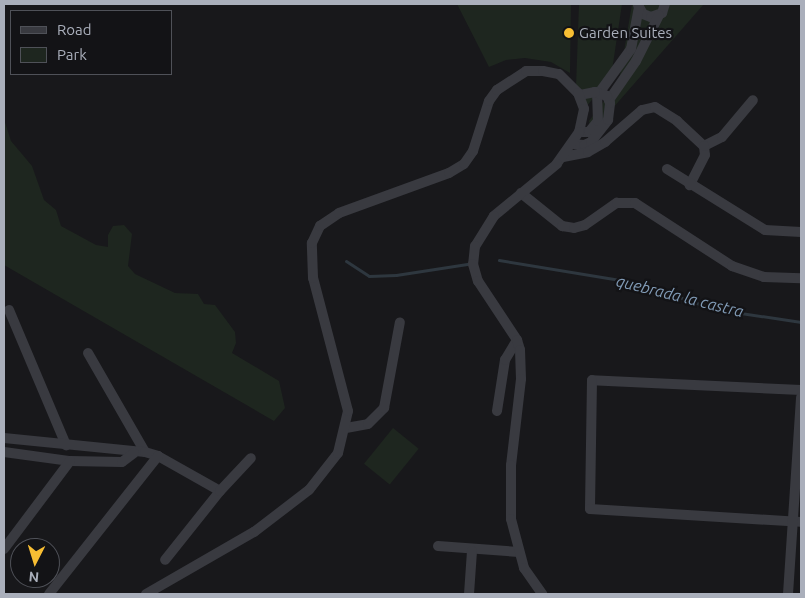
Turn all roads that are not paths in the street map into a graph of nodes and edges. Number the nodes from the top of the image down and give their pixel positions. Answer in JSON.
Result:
{"nodes":[{"id":1,"x":665,"y":4,"type":"edge"},
{"id":2,"x":638,"y":5,"type":"edge"},
{"id":3,"x":659,"y":16,"type":"junction"},
{"id":4,"x":598,"y":92,"type":"junction"},
{"id":5,"x":579,"y":96,"type":"junction"},
{"id":6,"x":609,"y":100,"type":"junction"},
{"id":7,"x":753,"y":100,"type":"dead end"},
{"id":8,"x":579,"y":132,"type":"junction"},
{"id":9,"x":573,"y":144,"type":"junction"},
{"id":10,"x":704,"y":146,"type":"junction"},
{"id":11,"x":563,"y":156,"type":"junction"},
{"id":12,"x":667,"y":169,"type":"dead end"},
{"id":13,"x":690,"y":185,"type":"junction"},
{"id":14,"x":521,"y":194,"type":"junction"},
{"id":15,"x":801,"y":232,"type":"edge"},
{"id":16,"x":801,"y":278,"type":"edge"},
{"id":17,"x":9,"y":310,"type":"dead end"},
{"id":18,"x":400,"y":322,"type":"dead end"},
{"id":19,"x":517,"y":340,"type":"junction"},
{"id":20,"x":88,"y":353,"type":"dead end"},
{"id":21,"x":801,"y":390,"type":"edge"},
{"id":22,"x":801,"y":397,"type":"edge"},
{"id":23,"x":497,"y":411,"type":"dead end"},
{"id":24,"x":346,"y":428,"type":"junction"},
{"id":25,"x":4,"y":438,"type":"edge"},
{"id":26,"x":66,"y":445,"type":"junction"},
{"id":27,"x":4,"y":452,"type":"edge"},
{"id":28,"x":145,"y":452,"type":"junction"},
{"id":29,"x":134,"y":453,"type":"junction"},
{"id":30,"x":158,"y":456,"type":"junction"},
{"id":31,"x":251,"y":458,"type":"dead end"},
{"id":32,"x":70,"y":461,"type":"junction"},
{"id":33,"x":220,"y":491,"type":"junction"},
{"id":34,"x":797,"y":522,"type":"edge"},
{"id":35,"x":438,"y":546,"type":"dead end"},
{"id":36,"x":4,"y":549,"type":"edge"},
{"id":37,"x":472,"y":551,"type":"junction"},
{"id":38,"x":519,"y":552,"type":"junction"},
{"id":39,"x":165,"y":560,"type":"dead end"},
{"id":40,"x":49,"y":594,"type":"edge"},
{"id":41,"x":146,"y":594,"type":"edge"},
{"id":42,"x":469,"y":594,"type":"edge"},
{"id":43,"x":542,"y":594,"type":"edge"},
{"id":44,"x":788,"y":594,"type":"edge"}],
"edges":[{"from":1,"to":3,"type":"street"},
{"from":2,"to":3,"type":"street"},
{"from":2,"to":4,"type":"street"},
{"from":3,"to":6,"type":"street"},
{"from":4,"to":5,"type":"street"},
{"from":4,"to":6,"type":"street"},
{"from":4,"to":8,"type":"street"},
{"from":5,"to":8,"type":"street"},
{"from":5,"to":24,"type":"street"},
{"from":6,"to":9,"type":"street"},
{"from":7,"to":10,"type":"street"},
{"from":8,"to":9,"type":"street"},
{"from":9,"to":11,"type":"street"},
{"from":10,"to":11,"type":"street"},
{"from":10,"to":13,"type":"street"},
{"from":11,"to":14,"type":"street"},
{"from":12,"to":13,"type":"street"},
{"from":13,"to":15,"type":"street"},
{"from":14,"to":16,"type":"street"},
{"from":14,"to":19,"type":"street"},
{"from":17,"to":26,"type":"street"},
{"from":18,"to":24,"type":"street"},
{"from":19,"to":23,"type":"street"},
{"from":19,"to":38,"type":"street"},
{"from":20,"to":28,"type":"street"},
{"from":21,"to":34,"type":"street"},
{"from":22,"to":34,"type":"street"},
{"from":24,"to":41,"type":"street"},
{"from":25,"to":26,"type":"street"},
{"from":26,"to":29,"type":"street"},
{"from":27,"to":32,"type":"street"},
{"from":28,"to":29,"type":"street"},
{"from":28,"to":30,"type":"street"},
{"from":29,"to":32,"type":"street"},
{"from":30,"to":33,"type":"street"},
{"from":30,"to":40,"type":"street"},
{"from":31,"to":33,"type":"street"},
{"from":32,"to":36,"type":"street"},
{"from":33,"to":39,"type":"street"},
{"from":34,"to":44,"type":"street"},
{"from":35,"to":37,"type":"street"},
{"from":37,"to":38,"type":"street"},
{"from":37,"to":42,"type":"street"},
{"from":38,"to":43,"type":"street"}]}
